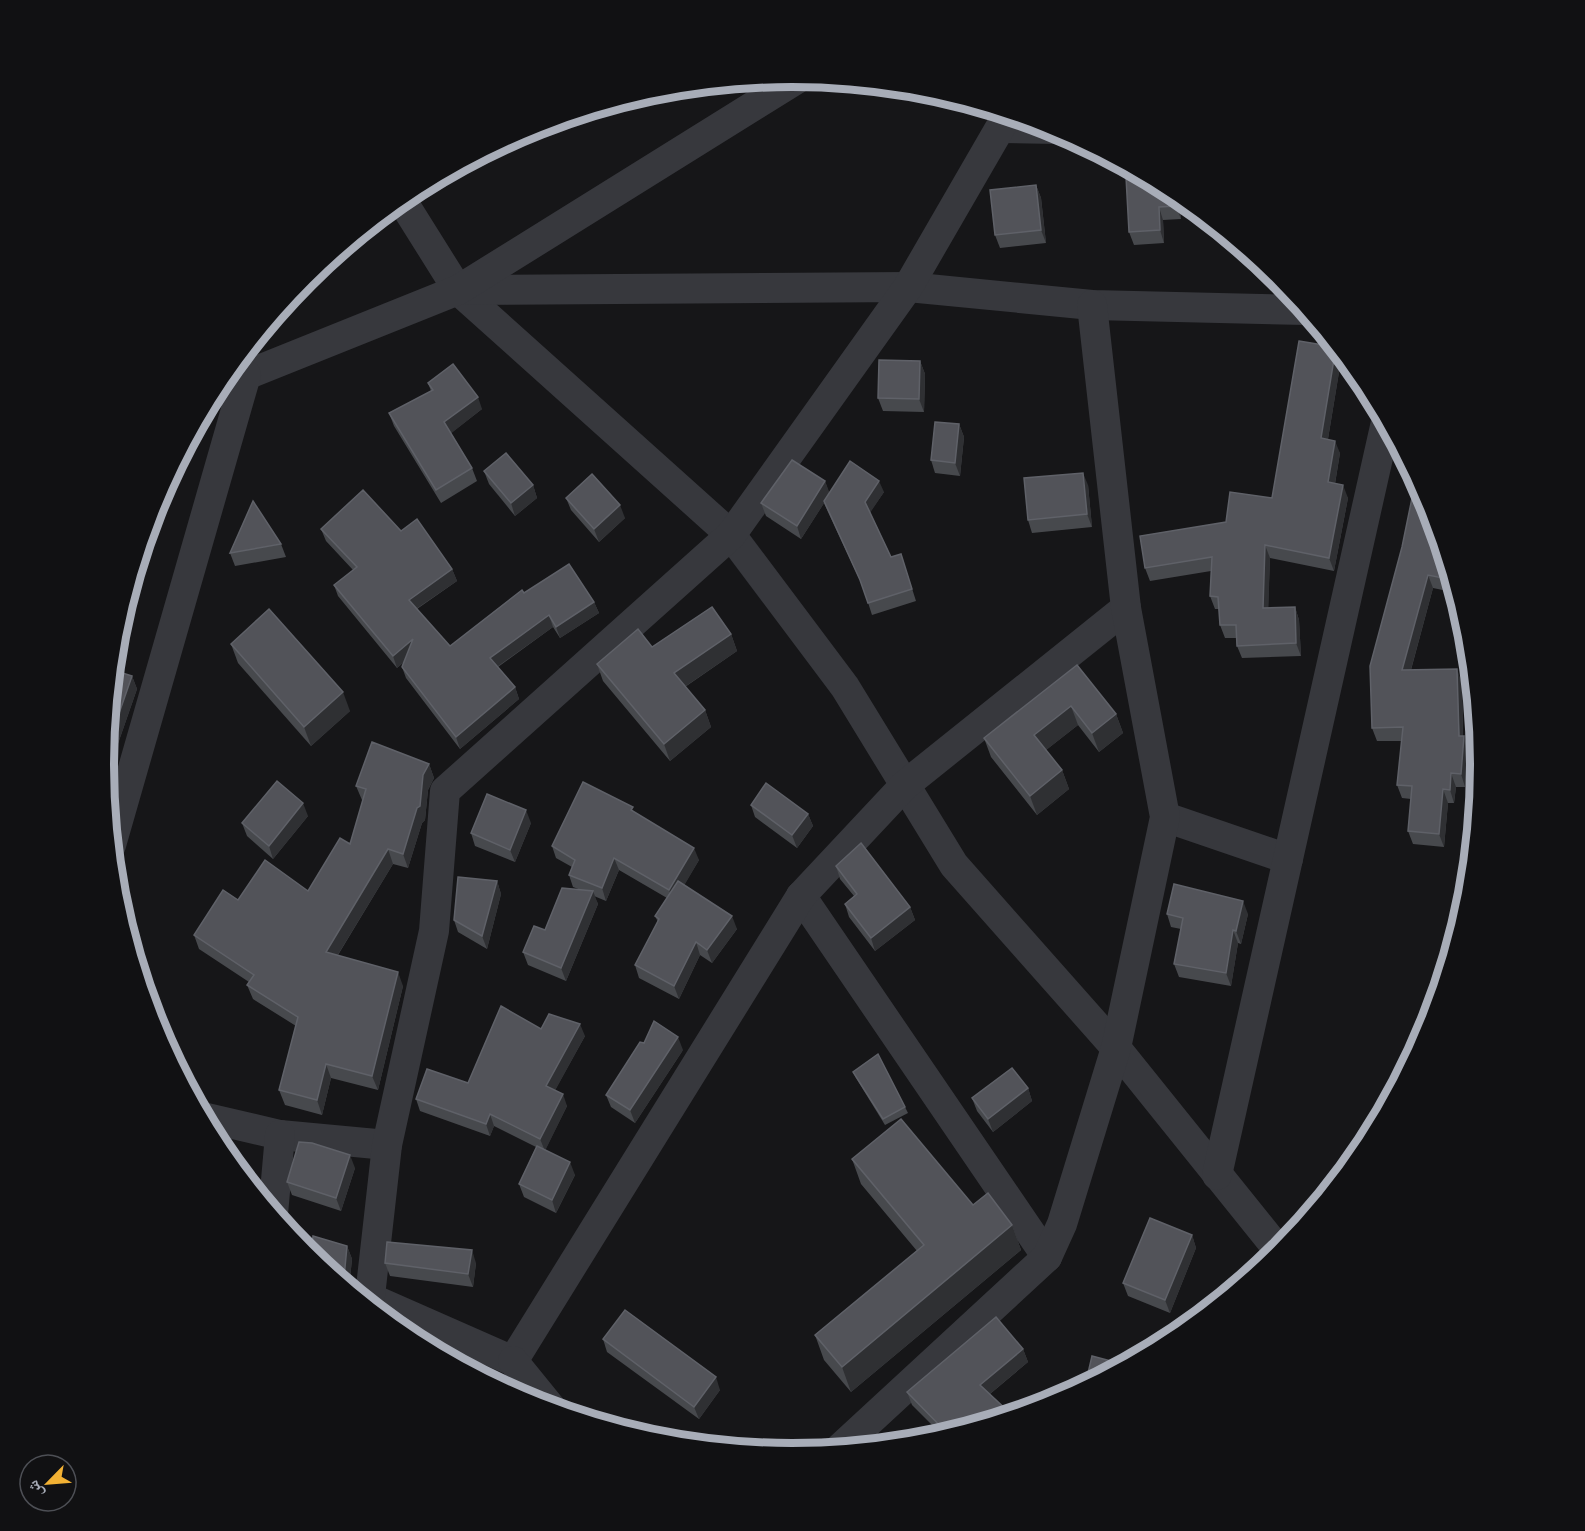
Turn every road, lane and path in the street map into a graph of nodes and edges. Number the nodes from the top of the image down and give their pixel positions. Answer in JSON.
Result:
{"nodes":[{"id":1,"x":784,"y":87,"type":"edge"},
{"id":2,"x":1005,"y":121,"type":"edge"},
{"id":3,"x":406,"y":208,"type":"edge"},
{"id":4,"x":908,"y":287,"type":"junction"},
{"id":5,"x":458,"y":290,"type":"junction"},
{"id":6,"x":1092,"y":305,"type":"junction"},
{"id":7,"x":1295,"y":310,"type":"edge"},
{"id":8,"x":240,"y":372,"type":"edge"},
{"id":9,"x":237,"y":376,"type":"edge"},
{"id":10,"x":1384,"y":433,"type":"edge"},
{"id":11,"x":731,"y":536,"type":"junction"},
{"id":12,"x":1126,"y":608,"type":"junction"},
{"id":13,"x":905,"y":785,"type":"junction"},
{"id":14,"x":1165,"y":817,"type":"junction"},
{"id":15,"x":117,"y":824,"type":"edge"},
{"id":16,"x":1288,"y":859,"type":"junction"},
{"id":17,"x":801,"y":896,"type":"junction"},
{"id":18,"x":1116,"y":1048,"type":"junction"},
{"id":19,"x":214,"y":1120,"type":"edge"},
{"id":20,"x":280,"y":1135,"type":"junction"},
{"id":21,"x":387,"y":1145,"type":"junction"},
{"id":22,"x":1217,"y":1175,"type":"junction"},
{"id":23,"x":273,"y":1202,"type":"edge"},
{"id":24,"x":1273,"y":1244,"type":"edge"},
{"id":25,"x":1047,"y":1257,"type":"junction"},
{"id":26,"x":370,"y":1296,"type":"edge"},
{"id":27,"x":383,"y":1307,"type":"edge"},
{"id":28,"x":513,"y":1361,"type":"junction"},
{"id":29,"x":541,"y":1395,"type":"edge"},
{"id":30,"x":847,"y":1442,"type":"edge"}],
"edges":[{"from":1,"to":5,"type":"street"},
{"from":2,"to":4,"type":"street"},
{"from":3,"to":5,"type":"street"},
{"from":4,"to":5,"type":"street"},
{"from":4,"to":6,"type":"street"},
{"from":4,"to":11,"type":"street"},
{"from":5,"to":8,"type":"street"},
{"from":5,"to":11,"type":"street"},
{"from":6,"to":7,"type":"street"},
{"from":6,"to":12,"type":"street"},
{"from":9,"to":15,"type":"street"},
{"from":10,"to":16,"type":"street"},
{"from":11,"to":13,"type":"street"},
{"from":11,"to":21,"type":"street"},
{"from":12,"to":13,"type":"street"},
{"from":12,"to":14,"type":"street"},
{"from":13,"to":17,"type":"street"},
{"from":13,"to":18,"type":"street"},
{"from":14,"to":16,"type":"street"},
{"from":14,"to":18,"type":"street"},
{"from":16,"to":22,"type":"street"},
{"from":17,"to":25,"type":"street"},
{"from":17,"to":28,"type":"street"},
{"from":18,"to":22,"type":"street"},
{"from":18,"to":25,"type":"street"},
{"from":19,"to":20,"type":"street"},
{"from":20,"to":21,"type":"street"},
{"from":20,"to":23,"type":"street"},
{"from":21,"to":26,"type":"street"},
{"from":22,"to":24,"type":"street"},
{"from":25,"to":30,"type":"street"},
{"from":27,"to":28,"type":"street"},
{"from":28,"to":29,"type":"street"}]}
